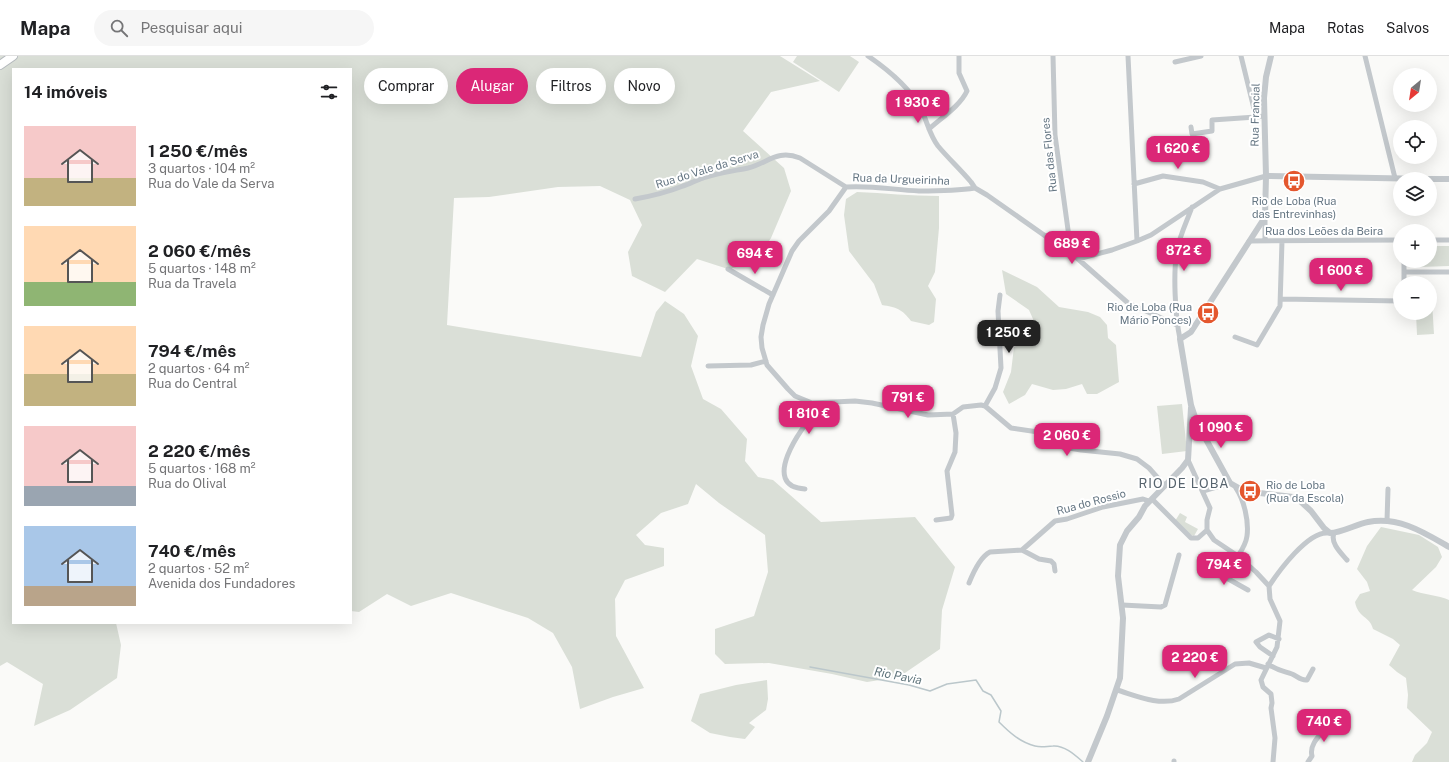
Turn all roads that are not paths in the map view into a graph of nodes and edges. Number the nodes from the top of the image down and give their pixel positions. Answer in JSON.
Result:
{"nodes":[{"id":1,"x":13,"y":56,"type":"edge"},
{"id":2,"x":868,"y":56,"type":"edge"},
{"id":3,"x":959,"y":56,"type":"edge"},
{"id":4,"x":1053,"y":56,"type":"edge"},
{"id":5,"x":1128,"y":56,"type":"edge"},
{"id":6,"x":1201,"y":56,"type":"edge"},
{"id":7,"x":1241,"y":56,"type":"edge"},
{"id":8,"x":1271,"y":56,"type":"edge"},
{"id":9,"x":1365,"y":56,"type":"edge"},
{"id":10,"x":1175,"y":62,"type":"dead end"},
{"id":11,"x":0,"y":65,"type":"edge"},
{"id":12,"x":1264,"y":116,"type":"junction"},
{"id":13,"x":1256,"y":117,"type":"junction"},
{"id":14,"x":1191,"y":126,"type":"dead end"},
{"id":15,"x":929,"y":129,"type":"junction"},
{"id":16,"x":1394,"y":172,"type":"edge"},
{"id":17,"x":1266,"y":176,"type":"junction"},
{"id":18,"x":1393,"y":178,"type":"edge"},
{"id":19,"x":1437,"y":179,"type":"edge"},
{"id":20,"x":1449,"y":180,"type":"edge"},
{"id":21,"x":1134,"y":184,"type":"junction"},
{"id":22,"x":846,"y":187,"type":"junction"},
{"id":23,"x":974,"y":188,"type":"junction"},
{"id":24,"x":1220,"y":189,"type":"junction"},
{"id":25,"x":636,"y":199,"type":"dead end"},
{"id":26,"x":1192,"y":206,"type":"junction"},
{"id":27,"x":1265,"y":217,"type":"junction"},
{"id":28,"x":1393,"y":240,"type":"edge"},
{"id":29,"x":1437,"y":240,"type":"edge"},
{"id":30,"x":1449,"y":240,"type":"edge"},
{"id":31,"x":1137,"y":241,"type":"junction"},
{"id":32,"x":1249,"y":241,"type":"junction"},
{"id":33,"x":1264,"y":241,"type":"junction"},
{"id":34,"x":1282,"y":241,"type":"junction"},
{"id":35,"x":1068,"y":251,"type":"junction"},
{"id":36,"x":1078,"y":259,"type":"junction"},
{"id":37,"x":1404,"y":268,"type":"edge"},
{"id":38,"x":728,"y":269,"type":"dead end"},
{"id":39,"x":1404,"y":272,"type":"junction"},
{"id":40,"x":1449,"y":272,"type":"edge"},
{"id":41,"x":1404,"y":276,"type":"edge"},
{"id":42,"x":1000,"y":294,"type":"dead end"},
{"id":43,"x":773,"y":295,"type":"junction"},
{"id":44,"x":1281,"y":299,"type":"junction"},
{"id":45,"x":1393,"y":301,"type":"edge"},
{"id":46,"x":1177,"y":325,"type":"junction"},
{"id":47,"x":1235,"y":337,"type":"dead end"},
{"id":48,"x":1180,"y":339,"type":"junction"},
{"id":49,"x":766,"y":361,"type":"junction"},
{"id":50,"x":708,"y":366,"type":"dead end"},
{"id":51,"x":830,"y":403,"type":"junction"},
{"id":52,"x":1191,"y":404,"type":"junction"},
{"id":53,"x":985,"y":406,"type":"junction"},
{"id":54,"x":953,"y":414,"type":"junction"},
{"id":55,"x":1197,"y":423,"type":"junction"},
{"id":56,"x":1190,"y":425,"type":"junction"},
{"id":57,"x":1190,"y":440,"type":"junction"},
{"id":58,"x":1188,"y":460,"type":"junction"},
{"id":59,"x":1230,"y":484,"type":"junction"},
{"id":60,"x":1165,"y":486,"type":"junction"},
{"id":61,"x":1236,"y":488,"type":"junction"},
{"id":62,"x":805,"y":489,"type":"dead end"},
{"id":63,"x":1388,"y":489,"type":"dead end"},
{"id":64,"x":1203,"y":491,"type":"junction"},
{"id":65,"x":1151,"y":500,"type":"junction"},
{"id":66,"x":936,"y":520,"type":"dead end"},
{"id":67,"x":1387,"y":521,"type":"junction"},
{"id":68,"x":1207,"y":530,"type":"junction"},
{"id":69,"x":1331,"y":533,"type":"junction"},
{"id":70,"x":1449,"y":547,"type":"edge"},
{"id":71,"x":1022,"y":550,"type":"junction"},
{"id":72,"x":1230,"y":551,"type":"junction"},
{"id":73,"x":1179,"y":555,"type":"dead end"},
{"id":74,"x":1238,"y":556,"type":"junction"},
{"id":75,"x":1347,"y":560,"type":"dead end"},
{"id":76,"x":1221,"y":568,"type":"junction"},
{"id":77,"x":1055,"y":571,"type":"dead end"},
{"id":78,"x":1210,"y":574,"type":"dead end"},
{"id":79,"x":969,"y":583,"type":"dead end"},
{"id":80,"x":1269,"y":586,"type":"junction"},
{"id":81,"x":1248,"y":590,"type":"dead end"},
{"id":82,"x":1122,"y":606,"type":"junction"},
{"id":83,"x":1279,"y":638,"type":"junction"},
{"id":84,"x":1273,"y":656,"type":"junction"},
{"id":85,"x":1267,"y":666,"type":"junction"},
{"id":86,"x":1313,"y":669,"type":"dead end"},
{"id":87,"x":1117,"y":690,"type":"junction"},
{"id":88,"x":1326,"y":728,"type":"dead end"},
{"id":89,"x":1088,"y":762,"type":"edge"},
{"id":90,"x":1273,"y":762,"type":"edge"},
{"id":91,"x":1308,"y":762,"type":"edge"}],
"edges":[{"from":1,"to":11,"type":"highway"},
{"from":2,"to":15,"type":"street"},
{"from":3,"to":15,"type":"street"},
{"from":4,"to":35,"type":"street","name":"Rua das Flores"},
{"from":5,"to":21,"type":"street"},
{"from":6,"to":10,"type":"street"},
{"from":7,"to":13,"type":"street"},
{"from":8,"to":12,"type":"street","name":"Rua Francial"},
{"from":9,"to":16,"type":"street"},
{"from":12,"to":13,"type":"street"},
{"from":12,"to":17,"type":"street","name":"Rua Francial"},
{"from":13,"to":14,"type":"street"},
{"from":15,"to":23,"type":"street"},
{"from":17,"to":18,"type":"street"},
{"from":17,"to":24,"type":"street"},
{"from":17,"to":27,"type":"street","name":"Rua Francial"},
{"from":19,"to":20,"type":"street"},
{"from":21,"to":24,"type":"street"},
{"from":21,"to":31,"type":"street"},
{"from":22,"to":23,"type":"street","name":"Rua da Urgueirinha"},
{"from":22,"to":25,"type":"street","name":"Rua do Vale da Serva"},
{"from":22,"to":43,"type":"street","name":"Rua da Urgueirinha"},
{"from":23,"to":35,"type":"street"},
{"from":24,"to":26,"type":"street"},
{"from":26,"to":31,"type":"street"},
{"from":26,"to":46,"type":"street"},
{"from":27,"to":32,"type":"street"},
{"from":27,"to":33,"type":"street"},
{"from":28,"to":34,"type":"street","name":"Rua dos Leões da Beira"},
{"from":29,"to":30,"type":"street"},
{"from":31,"to":36,"type":"street"},
{"from":32,"to":33,"type":"street","name":"Rua dos Leões da Beira"},
{"from":32,"to":48,"type":"street"},
{"from":33,"to":34,"type":"street","name":"Rua dos Leões da Beira"},
{"from":34,"to":44,"type":"street"},
{"from":35,"to":36,"type":"street"},
{"from":36,"to":46,"type":"street"},
{"from":37,"to":39,"type":"street"},
{"from":38,"to":43,"type":"street"},
{"from":39,"to":40,"type":"street"},
{"from":39,"to":41,"type":"street"},
{"from":42,"to":53,"type":"street"},
{"from":43,"to":49,"type":"street","name":"Rua da Urgueirinha"},
{"from":44,"to":45,"type":"street"},
{"from":44,"to":47,"type":"street"},
{"from":46,"to":48,"type":"street"},
{"from":48,"to":52,"type":"street"},
{"from":49,"to":50,"type":"street"},
{"from":49,"to":51,"type":"street","name":"Rua da Urgueirinha"},
{"from":51,"to":54,"type":"street","name":"Rua da Urgueirinha"},
{"from":51,"to":62,"type":"street"},
{"from":52,"to":55,"type":"street"},
{"from":52,"to":56,"type":"street"},
{"from":53,"to":54,"type":"street"},
{"from":53,"to":60,"type":"street"},
{"from":54,"to":66,"type":"street"},
{"from":55,"to":56,"type":"street"},
{"from":55,"to":57,"type":"street"},
{"from":55,"to":59,"type":"street"},
{"from":56,"to":57,"type":"street"},
{"from":57,"to":58,"type":"street"},
{"from":58,"to":60,"type":"street"},
{"from":58,"to":64,"type":"street"},
{"from":59,"to":61,"type":"street"},
{"from":59,"to":64,"type":"street"},
{"from":60,"to":65,"type":"street"},
{"from":61,"to":69,"type":"street"},
{"from":61,"to":74,"type":"street"},
{"from":63,"to":67,"type":"street"},
{"from":64,"to":68,"type":"street"},
{"from":65,"to":68,"type":"street"},
{"from":65,"to":71,"type":"street","name":"Rua do Rossio"},
{"from":65,"to":82,"type":"street"},
{"from":67,"to":69,"type":"street"},
{"from":67,"to":70,"type":"street"},
{"from":68,"to":72,"type":"street"},
{"from":69,"to":75,"type":"street"},
{"from":69,"to":80,"type":"street"},
{"from":71,"to":77,"type":"street"},
{"from":71,"to":79,"type":"street"},
{"from":72,"to":74,"type":"street"},
{"from":72,"to":76,"type":"street"},
{"from":73,"to":82,"type":"street"},
{"from":74,"to":80,"type":"street"},
{"from":76,"to":78,"type":"street"},
{"from":76,"to":81,"type":"street"},
{"from":80,"to":83,"type":"street"},
{"from":82,"to":87,"type":"street"},
{"from":83,"to":84,"type":"street"},
{"from":83,"to":84,"type":"street"},
{"from":84,"to":85,"type":"street"},
{"from":85,"to":86,"type":"street"},
{"from":85,"to":87,"type":"street"},
{"from":85,"to":90,"type":"street"},
{"from":87,"to":89,"type":"street"},
{"from":88,"to":91,"type":"street"}]}
